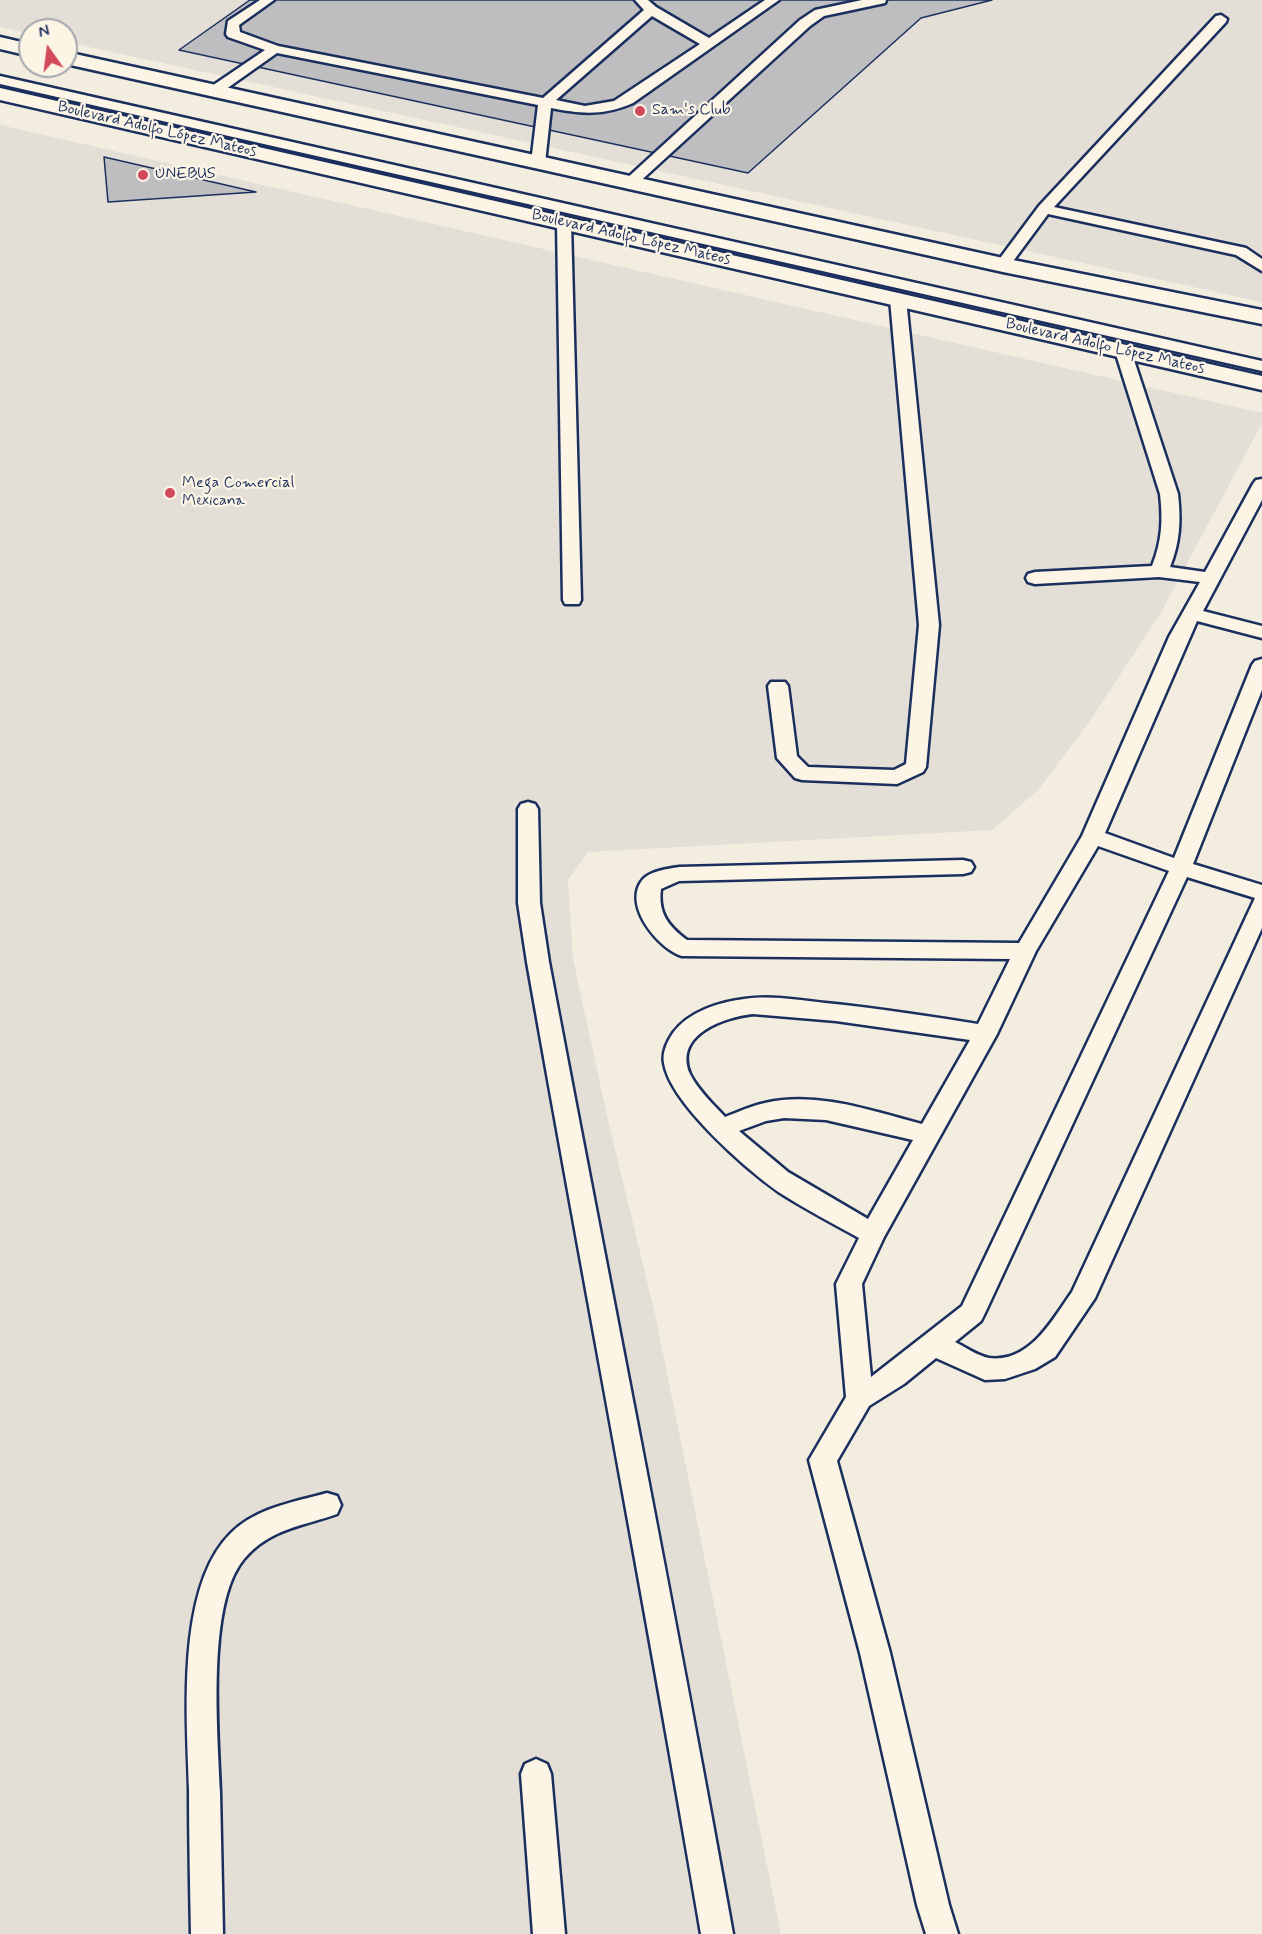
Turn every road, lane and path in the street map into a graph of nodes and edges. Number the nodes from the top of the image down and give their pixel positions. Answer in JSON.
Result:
{"nodes":[{"id":1,"x":268,"y":0,"type":"edge"},
{"id":2,"x":773,"y":0,"type":"edge"},
{"id":3,"x":880,"y":0,"type":"edge"},
{"id":4,"x":646,"y":5,"type":"edge"},
{"id":5,"x":1221,"y":19,"type":"dead end"},
{"id":6,"x":0,"y":44,"type":"edge"},
{"id":7,"x":710,"y":44,"type":"junction"},
{"id":8,"x":18,"y":48,"type":"edge"},
{"id":9,"x":275,"y":49,"type":"junction"},
{"id":10,"x":78,"y":61,"type":"edge"},
{"id":11,"x":0,"y":80,"type":"edge"},
{"id":12,"x":214,"y":91,"type":"junction"},
{"id":13,"x":0,"y":94,"type":"edge"},
{"id":14,"x":545,"y":103,"type":"junction"},
{"id":15,"x":538,"y":163,"type":"junction"},
{"id":16,"x":630,"y":183,"type":"junction"},
{"id":17,"x":1044,"y":209,"type":"junction"},
{"id":18,"x":564,"y":223,"type":"junction"},
{"id":19,"x":1002,"y":265,"type":"junction"},
{"id":20,"x":1262,"y":266,"type":"edge"},
{"id":21,"x":898,"y":300,"type":"junction"},
{"id":22,"x":1262,"y":317,"type":"edge"},
{"id":23,"x":1123,"y":351,"type":"junction"},
{"id":24,"x":1262,"y":366,"type":"edge"},
{"id":25,"x":1262,"y":383,"type":"edge"},
{"id":26,"x":1262,"y":484,"type":"edge"},
{"id":27,"x":1159,"y":571,"type":"junction"},
{"id":28,"x":1035,"y":578,"type":"dead end"},
{"id":29,"x":1211,"y":578,"type":"junction"},
{"id":30,"x":572,"y":600,"type":"dead end"},
{"id":31,"x":1192,"y":614,"type":"junction"},
{"id":32,"x":1262,"y":632,"type":"edge"},
{"id":33,"x":1262,"y":665,"type":"edge"},
{"id":34,"x":777,"y":686,"type":"dead end"},
{"id":35,"x":528,"y":809,"type":"dead end"},
{"id":36,"x":1093,"y":836,"type":"junction"},
{"id":37,"x":963,"y":867,"type":"dead end"},
{"id":38,"x":1181,"y":868,"type":"junction"},
{"id":39,"x":1262,"y":894,"type":"edge"},
{"id":40,"x":1262,"y":904,"type":"edge"},
{"id":41,"x":1024,"y":951,"type":"junction"},
{"id":42,"x":986,"y":1034,"type":"junction"},
{"id":43,"x":722,"y":1128,"type":"junction"},
{"id":44,"x":928,"y":1135,"type":"junction"},
{"id":45,"x":873,"y":1234,"type":"junction"},
{"id":46,"x":935,"y":1345,"type":"junction"},
{"id":47,"x":860,"y":1398,"type":"junction"},
{"id":48,"x":327,"y":1505,"type":"dead end"},
{"id":49,"x":536,"y":1774,"type":"dead end"},
{"id":50,"x":934,"y":1924,"type":"edge"},
{"id":51,"x":207,"y":1934,"type":"edge"},
{"id":52,"x":549,"y":1934,"type":"edge"},
{"id":53,"x":717,"y":1934,"type":"edge"}],
"edges":[{"from":1,"to":9,"type":"lane"},
{"from":2,"to":7,"type":"lane"},
{"from":3,"to":16,"type":"lane"},
{"from":4,"to":7,"type":"lane"},
{"from":4,"to":14,"type":"lane"},
{"from":5,"to":17,"type":"lane"},
{"from":6,"to":8,"type":"main road"},
{"from":7,"to":14,"type":"lane"},
{"from":9,"to":12,"type":"lane"},
{"from":9,"to":14,"type":"lane"},
{"from":10,"to":12,"type":"main road"},
{"from":11,"to":24,"type":"lane"},
{"from":12,"to":15,"type":"main road"},
{"from":13,"to":18,"type":"main road","name":"Boulevard Adolfo López Mateos"},
{"from":14,"to":15,"type":"lane"},
{"from":15,"to":16,"type":"main road"},
{"from":16,"to":19,"type":"main road"},
{"from":17,"to":19,"type":"lane"},
{"from":17,"to":20,"type":"lane"},
{"from":18,"to":21,"type":"main road","name":"Boulevard Adolfo López Mateos"},
{"from":18,"to":30,"type":"lane"},
{"from":19,"to":22,"type":"main road"},
{"from":21,"to":23,"type":"main road","name":"Boulevard Adolfo López Mateos"},
{"from":21,"to":34,"type":"lane"},
{"from":23,"to":25,"type":"main road","name":"Boulevard Adolfo López Mateos"},
{"from":23,"to":27,"type":"lane"},
{"from":26,"to":29,"type":"lane"},
{"from":27,"to":28,"type":"lane"},
{"from":27,"to":29,"type":"lane"},
{"from":29,"to":31,"type":"lane"},
{"from":31,"to":32,"type":"lane"},
{"from":31,"to":36,"type":"lane"},
{"from":33,"to":38,"type":"lane"},
{"from":35,"to":53,"type":"lane"},
{"from":36,"to":38,"type":"lane"},
{"from":36,"to":41,"type":"lane"},
{"from":37,"to":41,"type":"lane"},
{"from":38,"to":39,"type":"lane"},
{"from":38,"to":46,"type":"lane"},
{"from":40,"to":46,"type":"lane"},
{"from":41,"to":42,"type":"lane"},
{"from":42,"to":43,"type":"lane"},
{"from":42,"to":44,"type":"lane"},
{"from":43,"to":44,"type":"lane"},
{"from":43,"to":45,"type":"lane"},
{"from":44,"to":45,"type":"lane"},
{"from":45,"to":47,"type":"lane"},
{"from":46,"to":47,"type":"lane"},
{"from":47,"to":50,"type":"lane"},
{"from":48,"to":51,"type":"lane"},
{"from":49,"to":52,"type":"lane"}]}
